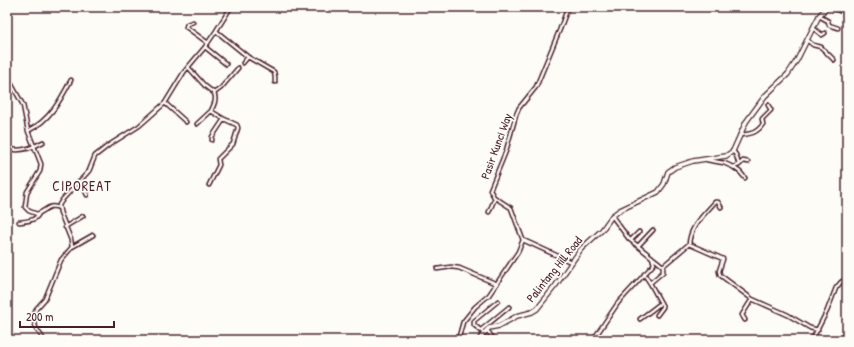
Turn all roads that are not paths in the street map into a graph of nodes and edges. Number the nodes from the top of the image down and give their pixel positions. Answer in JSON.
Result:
{"nodes":[{"id":1,"x":231,"y":7,"type":"edge"},
{"id":2,"x":568,"y":7,"type":"edge"},
{"id":3,"x":828,"y":7,"type":"edge"},
{"id":4,"x":832,"y":7,"type":"edge"},
{"id":5,"x":847,"y":14,"type":"edge"},
{"id":6,"x":819,"y":16,"type":"junction"},
{"id":7,"x":193,"y":22,"type":"dead end"},
{"id":8,"x":813,"y":28,"type":"junction"},
{"id":9,"x":838,"y":28,"type":"dead end"},
{"id":10,"x":216,"y":31,"type":"junction"},
{"id":11,"x":825,"y":33,"type":"dead end"},
{"id":12,"x":806,"y":40,"type":"junction"},
{"id":13,"x":208,"y":43,"type":"junction"},
{"id":14,"x":205,"y":47,"type":"junction"},
{"id":15,"x":248,"y":57,"type":"junction"},
{"id":16,"x":834,"y":60,"type":"dead end"},
{"id":17,"x":243,"y":63,"type":"dead end"},
{"id":18,"x":226,"y":64,"type":"dead end"},
{"id":19,"x":188,"y":67,"type":"junction"},
{"id":20,"x":238,"y":68,"type":"dead end"},
{"id":21,"x":7,"y":76,"type":"edge"},
{"id":22,"x":71,"y":80,"type":"dead end"},
{"id":23,"x":275,"y":82,"type":"dead end"},
{"id":24,"x":214,"y":93,"type":"junction"},
{"id":25,"x":165,"y":103,"type":"junction"},
{"id":26,"x":768,"y":105,"type":"dead end"},
{"id":27,"x":211,"y":111,"type":"junction"},
{"id":28,"x":224,"y":119,"type":"junction"},
{"id":29,"x":186,"y":122,"type":"dead end"},
{"id":30,"x":197,"y":124,"type":"dead end"},
{"id":31,"x":28,"y":131,"type":"junction"},
{"id":32,"x":740,"y":135,"type":"junction"},
{"id":33,"x":212,"y":140,"type":"dead end"},
{"id":34,"x":43,"y":142,"type":"dead end"},
{"id":35,"x":34,"y":145,"type":"junction"},
{"id":36,"x":7,"y":148,"type":"edge"},
{"id":37,"x":732,"y":151,"type":"junction"},
{"id":38,"x":703,"y":158,"type":"junction"},
{"id":39,"x":748,"y":162,"type":"dead end"},
{"id":40,"x":739,"y":166,"type":"junction"},
{"id":41,"x":733,"y":167,"type":"junction"},
{"id":42,"x":745,"y":178,"type":"dead end"},
{"id":43,"x":80,"y":180,"type":"junction"},
{"id":44,"x":209,"y":185,"type":"dead end"},
{"id":45,"x":87,"y":195,"type":"dead end"},
{"id":46,"x":495,"y":198,"type":"junction"},
{"id":47,"x":721,"y":207,"type":"dead end"},
{"id":48,"x":59,"y":208,"type":"junction"},
{"id":49,"x":488,"y":212,"type":"dead end"},
{"id":50,"x":39,"y":213,"type":"junction"},
{"id":51,"x":83,"y":216,"type":"dead end"},
{"id":52,"x":612,"y":216,"type":"junction"},
{"id":53,"x":19,"y":222,"type":"dead end"},
{"id":54,"x":65,"y":227,"type":"junction"},
{"id":55,"x":653,"y":230,"type":"dead end"},
{"id":56,"x":639,"y":232,"type":"dead end"},
{"id":57,"x":93,"y":235,"type":"dead end"},
{"id":58,"x":523,"y":240,"type":"junction"},
{"id":59,"x":631,"y":240,"type":"junction"},
{"id":60,"x":689,"y":244,"type":"junction"},
{"id":61,"x":638,"y":246,"type":"junction"},
{"id":62,"x":72,"y":247,"type":"junction"},
{"id":63,"x":652,"y":256,"type":"junction"},
{"id":64,"x":571,"y":262,"type":"junction"},
{"id":65,"x":663,"y":266,"type":"junction"},
{"id":66,"x":437,"y":269,"type":"dead end"},
{"id":67,"x":644,"y":274,"type":"junction"},
{"id":68,"x":847,"y":279,"type":"edge"},
{"id":69,"x":650,"y":283,"type":"junction"},
{"id":70,"x":496,"y":284,"type":"junction"},
{"id":71,"x":752,"y":299,"type":"junction"},
{"id":72,"x":498,"y":301,"type":"dead end"},
{"id":73,"x":661,"y":303,"type":"junction"},
{"id":74,"x":509,"y":307,"type":"dead end"},
{"id":75,"x":657,"y":315,"type":"dead end"},
{"id":76,"x":640,"y":319,"type":"dead end"},
{"id":77,"x":745,"y":320,"type":"dead end"},
{"id":78,"x":818,"y":330,"type":"junction"},
{"id":79,"x":484,"y":331,"type":"junction"},
{"id":80,"x":847,"y":333,"type":"edge"},
{"id":81,"x":44,"y":340,"type":"edge"},
{"id":82,"x":458,"y":340,"type":"edge"},
{"id":83,"x":479,"y":340,"type":"edge"},
{"id":84,"x":494,"y":340,"type":"edge"},
{"id":85,"x":593,"y":340,"type":"edge"},
{"id":86,"x":812,"y":340,"type":"edge"},
{"id":87,"x":844,"y":340,"type":"edge"}],
"edges":[{"from":1,"to":10,"type":"street"},
{"from":2,"to":46,"type":"street","name":"Pasir Kunci Way"},
{"from":3,"to":6,"type":"street"},
{"from":4,"to":5,"type":"street"},
{"from":6,"to":8,"type":"street"},
{"from":6,"to":9,"type":"street"},
{"from":7,"to":13,"type":"street"},
{"from":8,"to":11,"type":"street"},
{"from":8,"to":12,"type":"street"},
{"from":10,"to":13,"type":"street"},
{"from":10,"to":15,"type":"street"},
{"from":12,"to":16,"type":"street"},
{"from":12,"to":32,"type":"street"},
{"from":13,"to":14,"type":"street"},
{"from":14,"to":18,"type":"street"},
{"from":14,"to":19,"type":"street"},
{"from":15,"to":17,"type":"street"},
{"from":15,"to":23,"type":"street"},
{"from":19,"to":24,"type":"street"},
{"from":19,"to":25,"type":"street"},
{"from":20,"to":24,"type":"street"},
{"from":21,"to":31,"type":"street"},
{"from":22,"to":31,"type":"street"},
{"from":24,"to":27,"type":"street"},
{"from":25,"to":29,"type":"street"},
{"from":25,"to":43,"type":"street"},
{"from":26,"to":32,"type":"street"},
{"from":27,"to":28,"type":"street"},
{"from":27,"to":30,"type":"street"},
{"from":28,"to":33,"type":"street"},
{"from":28,"to":44,"type":"street"},
{"from":31,"to":35,"type":"street"},
{"from":32,"to":37,"type":"street"},
{"from":34,"to":35,"type":"street"},
{"from":35,"to":36,"type":"street"},
{"from":35,"to":50,"type":"street"},
{"from":37,"to":38,"type":"street","name":"Palintang Hill Road"},
{"from":37,"to":40,"type":"street"},
{"from":38,"to":41,"type":"street"},
{"from":38,"to":52,"type":"street","name":"Palintang Hill Road"},
{"from":39,"to":40,"type":"street"},
{"from":40,"to":41,"type":"street"},
{"from":41,"to":42,"type":"street"},
{"from":43,"to":45,"type":"street"},
{"from":43,"to":48,"type":"street"},
{"from":46,"to":49,"type":"street"},
{"from":46,"to":58,"type":"street","name":"Pasir Kunci Way"},
{"from":47,"to":60,"type":"street"},
{"from":48,"to":50,"type":"street"},
{"from":48,"to":54,"type":"street"},
{"from":50,"to":53,"type":"street"},
{"from":51,"to":54,"type":"street"},
{"from":52,"to":59,"type":"street"},
{"from":52,"to":64,"type":"street","name":"Palintang Hill Road"},
{"from":54,"to":62,"type":"street"},
{"from":55,"to":61,"type":"street"},
{"from":56,"to":59,"type":"street"},
{"from":57,"to":62,"type":"street"},
{"from":58,"to":64,"type":"street"},
{"from":58,"to":70,"type":"street"},
{"from":59,"to":61,"type":"street"},
{"from":60,"to":65,"type":"street"},
{"from":60,"to":71,"type":"street"},
{"from":61,"to":63,"type":"street"},
{"from":62,"to":81,"type":"street"},
{"from":63,"to":65,"type":"street"},
{"from":63,"to":67,"type":"street"},
{"from":64,"to":79,"type":"street","name":"Palintang Hill Road"},
{"from":65,"to":69,"type":"street"},
{"from":66,"to":70,"type":"street"},
{"from":67,"to":69,"type":"street"},
{"from":67,"to":85,"type":"street"},
{"from":68,"to":78,"type":"street"},
{"from":69,"to":73,"type":"street"},
{"from":70,"to":82,"type":"street"},
{"from":71,"to":77,"type":"street"},
{"from":71,"to":78,"type":"street"},
{"from":72,"to":79,"type":"street"},
{"from":73,"to":75,"type":"street"},
{"from":73,"to":76,"type":"street"},
{"from":74,"to":79,"type":"street"},
{"from":78,"to":86,"type":"street"},
{"from":79,"to":83,"type":"street"},
{"from":79,"to":84,"type":"street"},
{"from":80,"to":87,"type":"street"}]}
